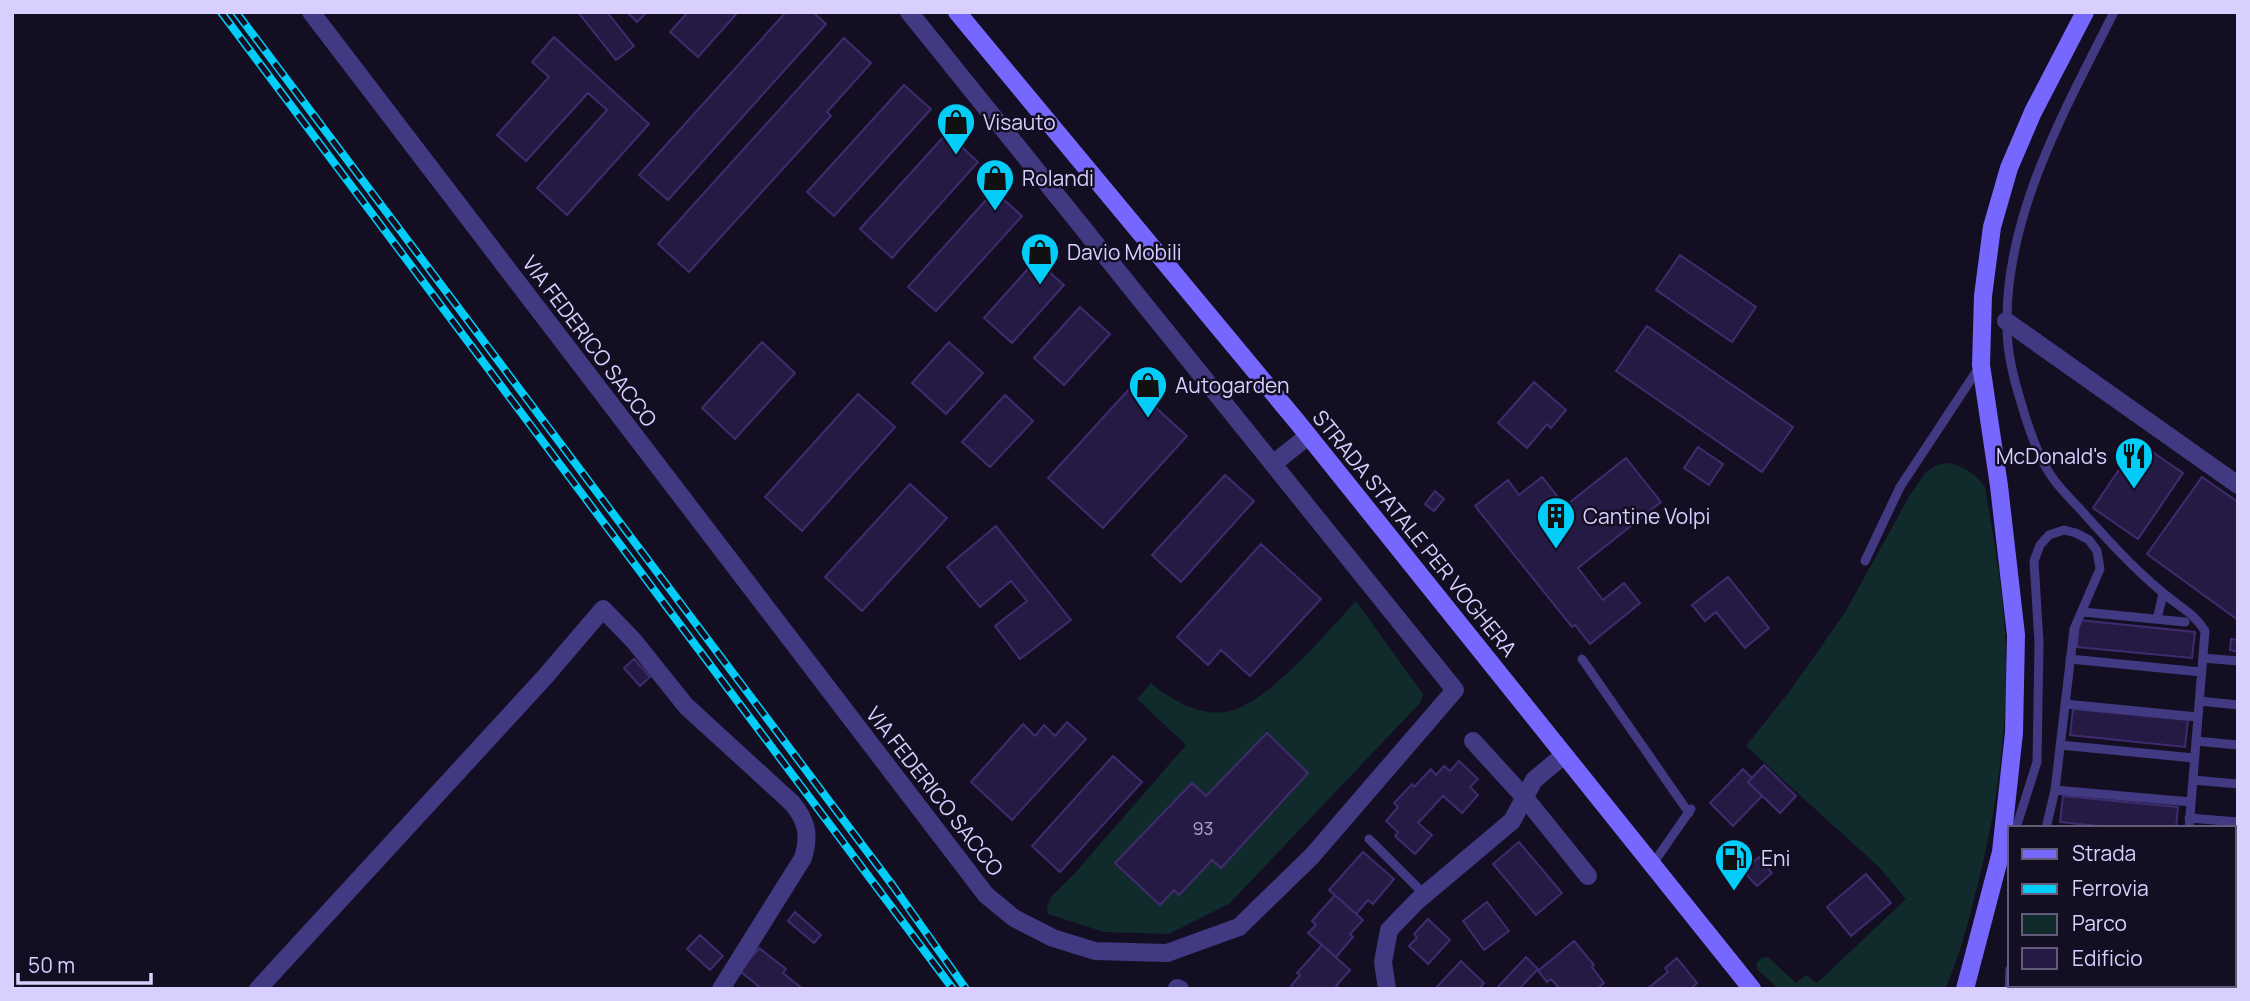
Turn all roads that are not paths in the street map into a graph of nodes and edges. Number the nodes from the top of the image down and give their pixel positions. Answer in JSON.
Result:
{"nodes":[{"id":1,"x":310,"y":12,"type":"edge"},
{"id":2,"x":909,"y":12,"type":"edge"},
{"id":3,"x":957,"y":12,"type":"edge"},
{"id":4,"x":2085,"y":12,"type":"edge"},
{"id":5,"x":2114,"y":12,"type":"edge"},
{"id":6,"x":2006,"y":321,"type":"junction"},
{"id":7,"x":1981,"y":365,"type":"junction"},
{"id":8,"x":1308,"y":436,"type":"junction"},
{"id":9,"x":1273,"y":464,"type":"junction"},
{"id":10,"x":2238,"y":485,"type":"edge"},
{"id":11,"x":1865,"y":561,"type":"dead end"},
{"id":12,"x":2163,"y":594,"type":"junction"},
{"id":13,"x":2083,"y":612,"type":"junction"},
{"id":14,"x":2157,"y":619,"type":"junction"},
{"id":15,"x":2185,"y":622,"type":"dead end"},
{"id":16,"x":2203,"y":658,"type":"junction"},
{"id":17,"x":1582,"y":659,"type":"dead end"},
{"id":18,"x":2070,"y":659,"type":"junction"},
{"id":19,"x":2238,"y":661,"type":"edge"},
{"id":20,"x":2202,"y":672,"type":"junction"},
{"id":21,"x":2199,"y":701,"type":"junction"},
{"id":22,"x":2065,"y":704,"type":"junction"},
{"id":23,"x":2238,"y":705,"type":"edge"},
{"id":24,"x":2198,"y":717,"type":"junction"},
{"id":25,"x":1473,"y":741,"type":"dead end"},
{"id":26,"x":2196,"y":741,"type":"junction"},
{"id":27,"x":2060,"y":745,"type":"junction"},
{"id":28,"x":2238,"y":745,"type":"edge"},
{"id":29,"x":1564,"y":755,"type":"junction"},
{"id":30,"x":2194,"y":758,"type":"junction"},
{"id":31,"x":2193,"y":780,"type":"junction"},
{"id":32,"x":2238,"y":784,"type":"edge"},
{"id":33,"x":2055,"y":790,"type":"junction"},
{"id":34,"x":1525,"y":798,"type":"junction"},
{"id":35,"x":2191,"y":802,"type":"junction"},
{"id":36,"x":2238,"y":822,"type":"edge"},
{"id":37,"x":2189,"y":823,"type":"edge"},
{"id":38,"x":2017,"y":826,"type":"edge"},
{"id":39,"x":2046,"y":826,"type":"edge"},
{"id":40,"x":1368,"y":839,"type":"dead end"},
{"id":41,"x":2005,"y":845,"type":"edge"},
{"id":42,"x":1652,"y":864,"type":"junction"},
{"id":43,"x":1588,"y":876,"type":"dead end"},
{"id":44,"x":1424,"y":895,"type":"junction"},
{"id":45,"x":1964,"y":985,"type":"edge"},
{"id":46,"x":2086,"y":987,"type":"edge"},
{"id":47,"x":258,"y":989,"type":"edge"},
{"id":48,"x":721,"y":989,"type":"edge"},
{"id":49,"x":1387,"y":989,"type":"edge"},
{"id":50,"x":1752,"y":989,"type":"edge"},
{"id":51,"x":2106,"y":989,"type":"edge"}],
"edges":[{"from":1,"to":9,"type":"street","name":"VIA FEDERICO SACCO"},
{"from":2,"to":9,"type":"street","name":"VIA FEDERICO SACCO"},
{"from":3,"to":8,"type":"main road","name":"STRADA STATALE PER VOGHERA"},
{"from":4,"to":7,"type":"main road"},
{"from":5,"to":6,"type":"lane"},
{"from":6,"to":10,"type":"street"},
{"from":6,"to":12,"type":"lane"},
{"from":7,"to":11,"type":"lane"},
{"from":7,"to":41,"type":"main road"},
{"from":8,"to":9,"type":"street"},
{"from":8,"to":29,"type":"main road","name":"STRADA STATALE PER VOGHERA"},
{"from":12,"to":14,"type":"lane"},
{"from":12,"to":16,"type":"lane"},
{"from":13,"to":14,"type":"lane"},
{"from":13,"to":18,"type":"lane"},
{"from":13,"to":38,"type":"lane"},
{"from":14,"to":15,"type":"lane"},
{"from":16,"to":19,"type":"lane"},
{"from":16,"to":20,"type":"lane"},
{"from":17,"to":42,"type":"lane"},
{"from":18,"to":20,"type":"lane"},
{"from":18,"to":22,"type":"lane"},
{"from":20,"to":21,"type":"lane"},
{"from":21,"to":23,"type":"lane"},
{"from":21,"to":24,"type":"lane"},
{"from":22,"to":24,"type":"lane"},
{"from":22,"to":27,"type":"lane"},
{"from":24,"to":26,"type":"lane"},
{"from":25,"to":34,"type":"street"},
{"from":26,"to":28,"type":"lane"},
{"from":26,"to":30,"type":"lane"},
{"from":27,"to":30,"type":"lane"},
{"from":27,"to":33,"type":"lane"},
{"from":29,"to":34,"type":"street"},
{"from":29,"to":42,"type":"main road","name":"STRADA STATALE PER VOGHERA"},
{"from":30,"to":31,"type":"lane"},
{"from":31,"to":32,"type":"lane"},
{"from":31,"to":35,"type":"lane"},
{"from":33,"to":35,"type":"lane"},
{"from":33,"to":39,"type":"lane"},
{"from":34,"to":43,"type":"street"},
{"from":34,"to":44,"type":"street"},
{"from":35,"to":37,"type":"lane"},
{"from":36,"to":37,"type":"lane"},
{"from":40,"to":44,"type":"lane"},
{"from":41,"to":45,"type":"main road"},
{"from":42,"to":50,"type":"main road","name":"STRADA STATALE PER VOGHERA"},
{"from":44,"to":49,"type":"street"},
{"from":46,"to":51,"type":"lane"},
{"from":47,"to":48,"type":"street"}]}
